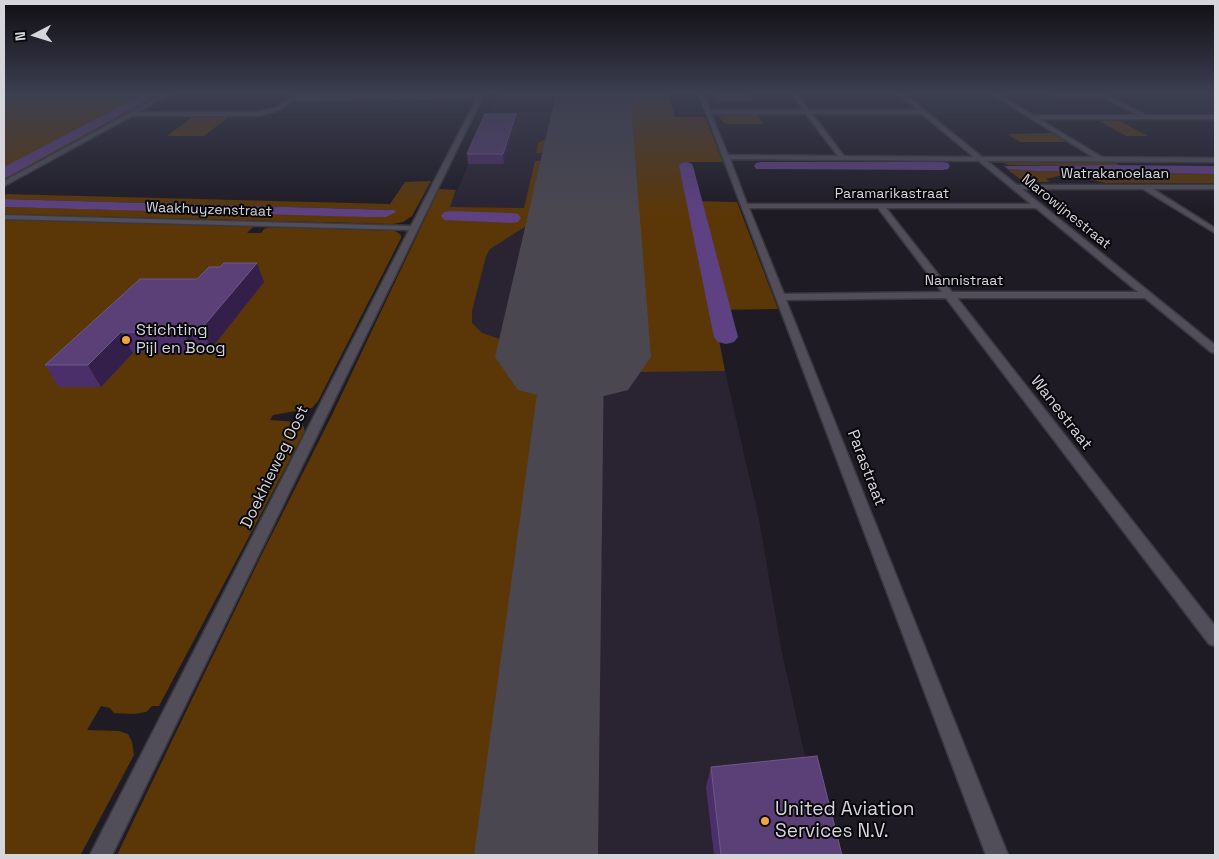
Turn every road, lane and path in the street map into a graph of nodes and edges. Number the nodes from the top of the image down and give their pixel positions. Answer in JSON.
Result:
{"nodes":[{"id":1,"x":94,"y":134,"type":"edge"},
{"id":2,"x":460,"y":134,"type":"edge"},
{"id":3,"x":717,"y":134,"type":"edge"},
{"id":4,"x":825,"y":134,"type":"edge"},
{"id":5,"x":950,"y":134,"type":"edge"},
{"id":6,"x":1060,"y":134,"type":"edge"},
{"id":7,"x":727,"y":157,"type":"junction"},
{"id":8,"x":842,"y":157,"type":"junction"},
{"id":9,"x":978,"y":158,"type":"junction"},
{"id":10,"x":1099,"y":158,"type":"junction"},
{"id":11,"x":1215,"y":160,"type":"edge"},
{"id":12,"x":4,"y":184,"type":"edge"},
{"id":13,"x":1015,"y":186,"type":"junction"},
{"id":14,"x":1143,"y":186,"type":"junction"},
{"id":15,"x":1215,"y":187,"type":"edge"},
{"id":16,"x":745,"y":206,"type":"junction"},
{"id":17,"x":1040,"y":206,"type":"junction"},
{"id":18,"x":881,"y":207,"type":"junction"},
{"id":19,"x":4,"y":217,"type":"edge"},
{"id":20,"x":413,"y":228,"type":"junction"},
{"id":21,"x":1215,"y":231,"type":"edge"},
{"id":22,"x":948,"y":295,"type":"junction"},
{"id":23,"x":1147,"y":295,"type":"junction"},
{"id":24,"x":781,"y":297,"type":"junction"},
{"id":25,"x":1215,"y":350,"type":"edge"},
{"id":26,"x":1215,"y":640,"type":"edge"},
{"id":27,"x":101,"y":855,"type":"edge"},
{"id":28,"x":996,"y":855,"type":"edge"}],
"edges":[{"from":1,"to":12,"type":"street"},
{"from":2,"to":20,"type":"street","name":"Doekhieweg Oost"},
{"from":3,"to":7,"type":"street","name":"Parastraat"},
{"from":4,"to":8,"type":"street"},
{"from":5,"to":9,"type":"street","name":"Marowijnestraat"},
{"from":6,"to":10,"type":"street"},
{"from":7,"to":8,"type":"street"},
{"from":7,"to":16,"type":"street","name":"Parastraat"},
{"from":8,"to":9,"type":"street"},
{"from":9,"to":10,"type":"street"},
{"from":9,"to":13,"type":"street","name":"Marowijnestraat"},
{"from":10,"to":11,"type":"street"},
{"from":13,"to":14,"type":"street","name":"Watrakanoelaan"},
{"from":13,"to":17,"type":"street","name":"Marowijnestraat"},
{"from":14,"to":15,"type":"street","name":"Watrakanoelaan"},
{"from":14,"to":21,"type":"street"},
{"from":16,"to":18,"type":"street","name":"Paramarikastraat"},
{"from":16,"to":24,"type":"street","name":"Parastraat"},
{"from":17,"to":18,"type":"street","name":"Paramarikastraat"},
{"from":17,"to":23,"type":"street","name":"Marowijnestraat"},
{"from":18,"to":22,"type":"street","name":"Wanestraat"},
{"from":19,"to":20,"type":"street","name":"Waakhuyzenstraat"},
{"from":20,"to":27,"type":"street","name":"Doekhieweg Oost"},
{"from":22,"to":23,"type":"street","name":"Nannistraat"},
{"from":22,"to":24,"type":"street","name":"Nannistraat"},
{"from":22,"to":26,"type":"street","name":"Wanestraat"},
{"from":23,"to":25,"type":"street","name":"Marowijnestraat"},
{"from":24,"to":28,"type":"street","name":"Parastraat"}]}
